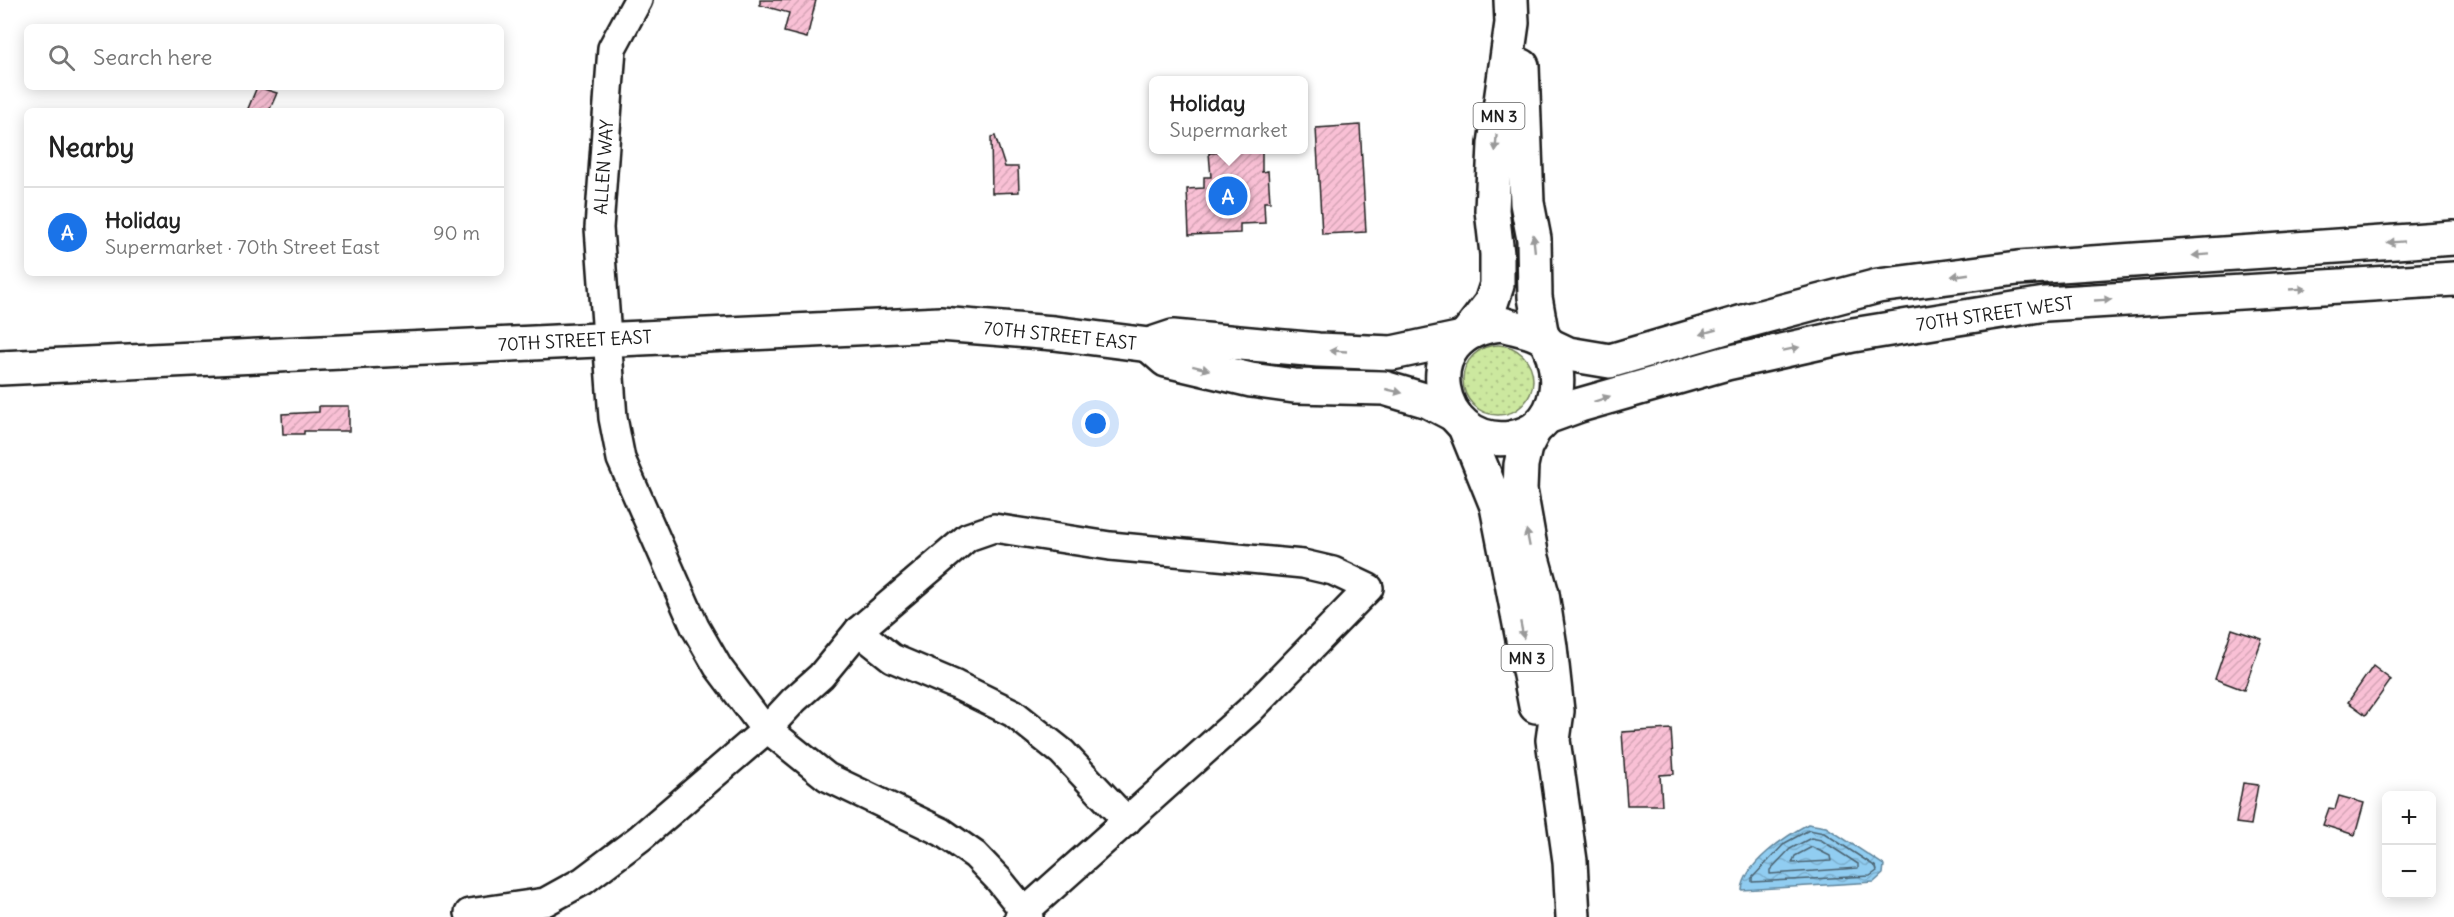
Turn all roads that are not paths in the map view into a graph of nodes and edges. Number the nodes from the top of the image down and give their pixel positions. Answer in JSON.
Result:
{"nodes":[{"id":1,"x":638,"y":0,"type":"edge"},
{"id":2,"x":1511,"y":11,"type":"edge"},
{"id":3,"x":2454,"y":238,"type":"edge"},
{"id":4,"x":2454,"y":279,"type":"edge"},
{"id":5,"x":1463,"y":336,"type":"junction"},
{"id":6,"x":606,"y":340,"type":"junction"},
{"id":7,"x":1545,"y":341,"type":"junction"},
{"id":8,"x":1149,"y":345,"type":"junction"},
{"id":9,"x":0,"y":368,"type":"edge"},
{"id":10,"x":1459,"y":420,"type":"junction"},
{"id":11,"x":1541,"y":424,"type":"junction"},
{"id":12,"x":858,"y":631,"type":"junction"},
{"id":13,"x":767,"y":729,"type":"junction"},
{"id":14,"x":1553,"y":740,"type":"junction"},
{"id":15,"x":1127,"y":821,"type":"junction"},
{"id":16,"x":548,"y":910,"type":"edge"},
{"id":17,"x":469,"y":913,"type":"dead end"},
{"id":18,"x":1024,"y":915,"type":"edge"},
{"id":19,"x":1573,"y":917,"type":"edge"}],
"edges":[{"from":1,"to":6,"type":"street","name":"ALLEN WAY"},
{"from":2,"to":5,"type":"main road","number":"MN 3","one_way":true},
{"from":7,"to":2,"type":"main road","one_way":true},
{"from":3,"to":7,"type":"main road","one_way":true},
{"from":11,"to":4,"type":"main road","name":"70TH STREET WEST","one_way":true},
{"from":5,"to":7,"type":"main road"},
{"from":5,"to":8,"type":"main road","name":"70TH STREET EAST","one_way":true},
{"from":5,"to":10,"type":"main road"},
{"from":6,"to":8,"type":"main road","name":"70TH STREET EAST"},
{"from":6,"to":9,"type":"main road","name":"70TH STREET EAST"},
{"from":6,"to":13,"type":"street","name":"ALLEN WAY"},
{"from":7,"to":11,"type":"main road"},
{"from":8,"to":10,"type":"main road","name":"70TH STREET EAST","one_way":true},
{"from":10,"to":11,"type":"main road"},
{"from":10,"to":14,"type":"main road","number":"MN 3","one_way":true},
{"from":14,"to":11,"type":"main road","number":"MN 3","one_way":true},
{"from":12,"to":13,"type":"street"},
{"from":12,"to":15,"type":"street"},
{"from":12,"to":15,"type":"street"},
{"from":13,"to":16,"type":"street"},
{"from":13,"to":18,"type":"street","name":"ALLEN WAY"},
{"from":14,"to":19,"type":"main road","number":"MN 3"},
{"from":15,"to":18,"type":"street"},
{"from":16,"to":17,"type":"street"}]}
